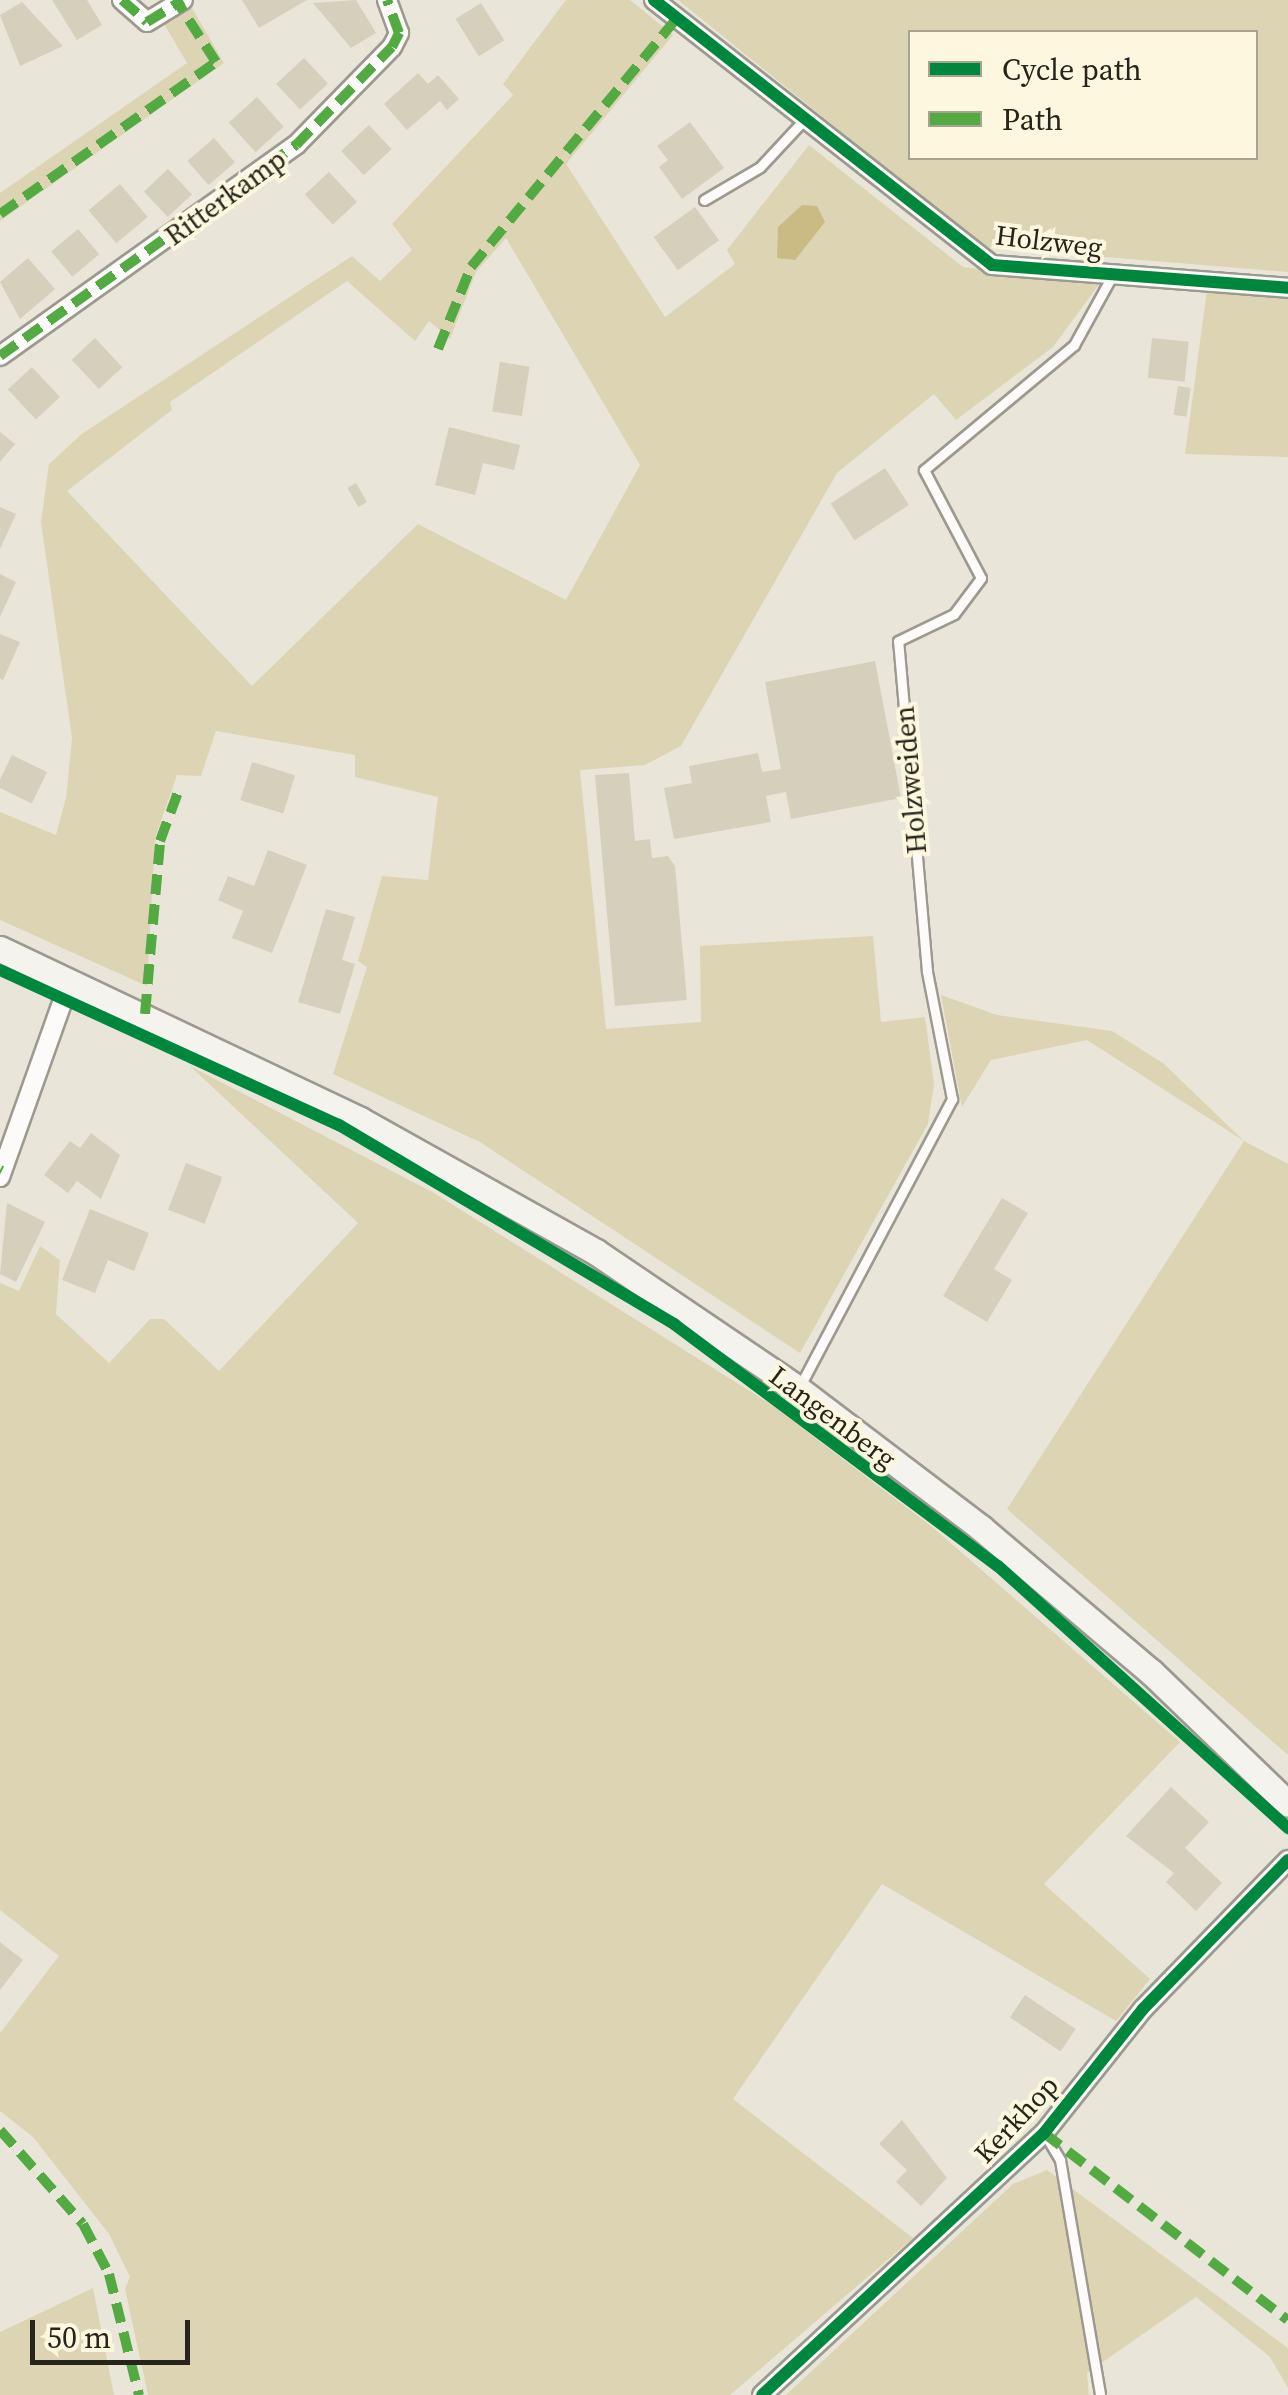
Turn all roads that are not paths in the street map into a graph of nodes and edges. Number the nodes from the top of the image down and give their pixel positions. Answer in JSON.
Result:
{"nodes":[{"id":1,"x":122,"y":0,"type":"edge"},
{"id":2,"x":183,"y":0,"type":"edge"},
{"id":3,"x":387,"y":0,"type":"edge"},
{"id":4,"x":654,"y":0,"type":"edge"},
{"id":5,"x":802,"y":122,"type":"junction"},
{"id":6,"x":704,"y":200,"type":"dead end"},
{"id":7,"x":1113,"y":274,"type":"junction"},
{"id":8,"x":1288,"y":288,"type":"edge"},
{"id":9,"x":0,"y":356,"type":"edge"},
{"id":10,"x":0,"y":949,"type":"edge"},
{"id":11,"x":70,"y":980,"type":"junction"},
{"id":12,"x":1,"y":1173,"type":"edge"},
{"id":13,"x":798,"y":1388,"type":"junction"},
{"id":14,"x":1288,"y":1804,"type":"edge"},
{"id":15,"x":1288,"y":1860,"type":"edge"},
{"id":16,"x":1044,"y":2133,"type":"junction"},
{"id":17,"x":762,"y":2395,"type":"edge"},
{"id":18,"x":1100,"y":2395,"type":"edge"}],
"edges":[{"from":1,"to":2,"type":"street"},
{"from":3,"to":9,"type":"street","name":"Ritterkamp"},
{"from":4,"to":5,"type":"street","name":"Holzweg"},
{"from":5,"to":6,"type":"lane"},
{"from":5,"to":7,"type":"street","name":"Holzweg"},
{"from":7,"to":8,"type":"street","name":"Holzweg"},
{"from":7,"to":13,"type":"lane","name":"Holzweiden"},
{"from":10,"to":11,"type":"main road","name":"Langenberg"},
{"from":11,"to":12,"type":"street"},
{"from":11,"to":13,"type":"main road","name":"Langenberg"},
{"from":13,"to":14,"type":"main road","name":"Langenberg"},
{"from":15,"to":16,"type":"street","name":"Kerkhop"},
{"from":16,"to":17,"type":"street","name":"Kerkhop"},
{"from":16,"to":18,"type":"lane"}]}
